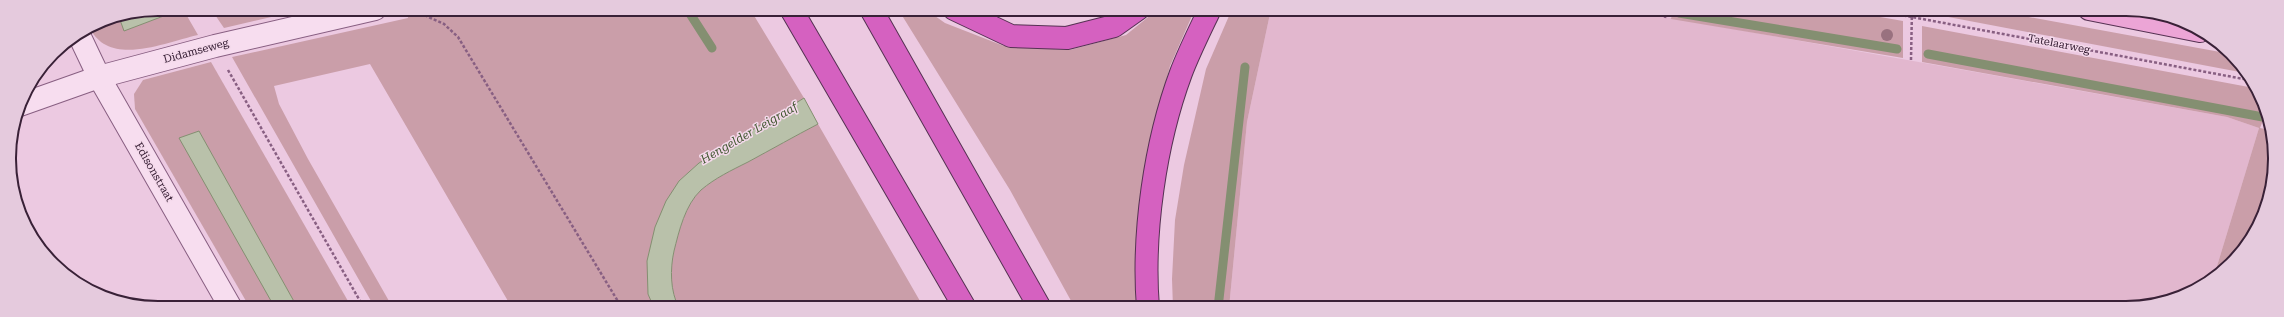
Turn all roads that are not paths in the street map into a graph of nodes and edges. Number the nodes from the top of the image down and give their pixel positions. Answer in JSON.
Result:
{"nodes":[{"id":1,"x":319,"y":16,"type":"edge"},
{"id":2,"x":796,"y":16,"type":"edge"},
{"id":3,"x":875,"y":16,"type":"edge"},
{"id":4,"x":969,"y":16,"type":"edge"},
{"id":5,"x":1128,"y":16,"type":"edge"},
{"id":6,"x":1207,"y":16,"type":"edge"},
{"id":7,"x":2124,"y":16,"type":"edge"},
{"id":8,"x":2180,"y":27,"type":"edge"},
{"id":9,"x":81,"y":39,"type":"edge"},
{"id":10,"x":99,"y":77,"type":"junction"},
{"id":11,"x":28,"y":102,"type":"edge"},
{"id":12,"x":227,"y":301,"type":"edge"},
{"id":13,"x":961,"y":301,"type":"edge"},
{"id":14,"x":1036,"y":301,"type":"edge"},
{"id":15,"x":1148,"y":301,"type":"edge"}],
"edges":[{"from":1,"to":10,"type":"street","name":"Didamseweg"},
{"from":2,"to":13,"type":"highway"},
{"from":3,"to":14,"type":"highway"},
{"from":4,"to":5,"type":"highway"},
{"from":6,"to":15,"type":"highway"},
{"from":7,"to":8,"type":"main road"},
{"from":9,"to":10,"type":"street","name":"Edisonstraat"},
{"from":10,"to":11,"type":"street","name":"Didamseweg"},
{"from":10,"to":12,"type":"street","name":"Edisonstraat"}]}
